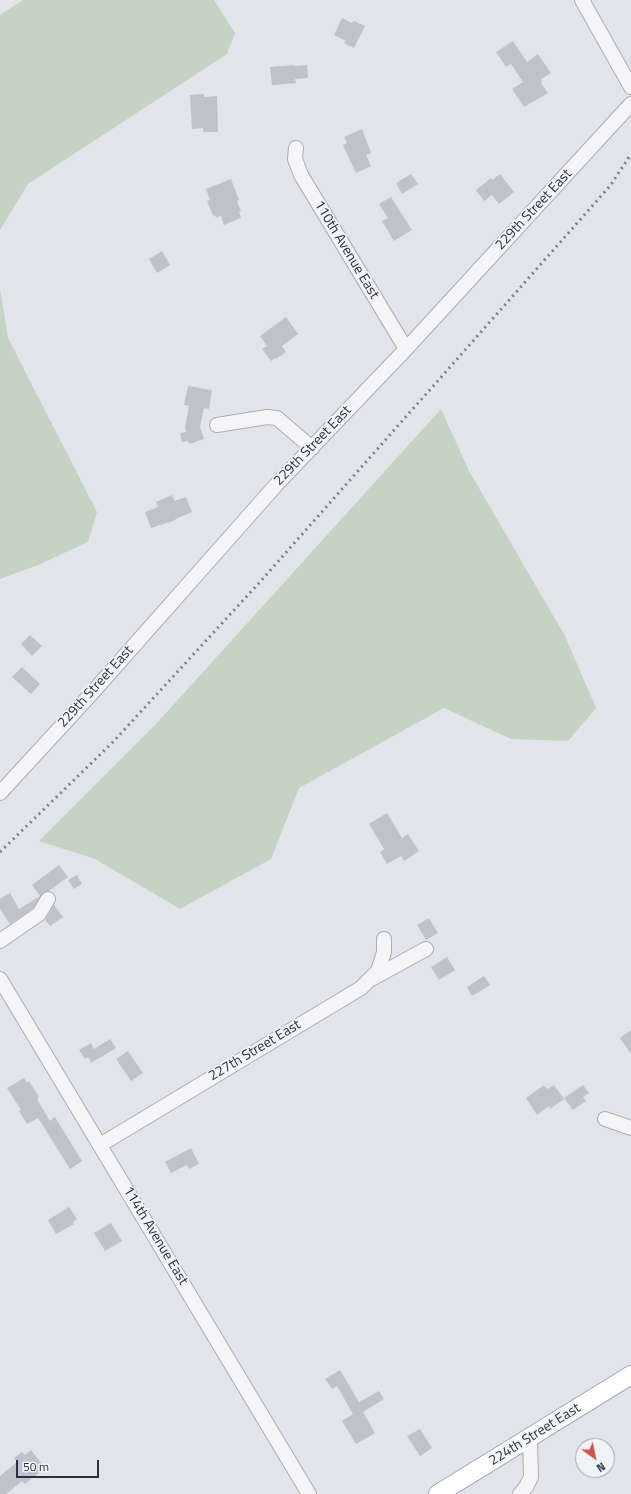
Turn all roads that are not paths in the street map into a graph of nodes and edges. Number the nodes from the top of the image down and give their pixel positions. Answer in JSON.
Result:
{"nodes":[{"id":1,"x":582,"y":0,"type":"edge"},
{"id":2,"x":631,"y":87,"type":"edge"},
{"id":3,"x":631,"y":104,"type":"edge"},
{"id":4,"x":296,"y":148,"type":"dead end"},
{"id":5,"x":406,"y":349,"type":"junction"},
{"id":6,"x":217,"y":425,"type":"dead end"},
{"id":7,"x":312,"y":448,"type":"junction"},
{"id":8,"x":0,"y":793,"type":"edge"},
{"id":9,"x":48,"y":899,"type":"dead end"},
{"id":10,"x":384,"y":939,"type":"dead end"},
{"id":11,"x":0,"y":941,"type":"edge"},
{"id":12,"x":426,"y":950,"type":"dead end"},
{"id":13,"x":0,"y":979,"type":"edge"},
{"id":14,"x":369,"y":980,"type":"junction"},
{"id":15,"x":605,"y":1119,"type":"dead end"},
{"id":16,"x":631,"y":1128,"type":"edge"},
{"id":17,"x":100,"y":1145,"type":"junction"},
{"id":18,"x":631,"y":1375,"type":"edge"},
{"id":19,"x":530,"y":1438,"type":"junction"},
{"id":20,"x":309,"y":1494,"type":"edge"},
{"id":21,"x":438,"y":1494,"type":"edge"},
{"id":22,"x":520,"y":1494,"type":"edge"}],
"edges":[{"from":1,"to":2,"type":"street"},
{"from":3,"to":5,"type":"street","name":"229th Street East"},
{"from":4,"to":5,"type":"street","name":"110th Avenue East"},
{"from":5,"to":7,"type":"street","name":"229th Street East"},
{"from":6,"to":7,"type":"street"},
{"from":7,"to":8,"type":"street","name":"229th Street East"},
{"from":9,"to":11,"type":"street"},
{"from":10,"to":14,"type":"street","name":"227th Street East"},
{"from":12,"to":14,"type":"street"},
{"from":13,"to":17,"type":"street","name":"114th Avenue East"},
{"from":14,"to":17,"type":"street","name":"227th Street East"},
{"from":15,"to":16,"type":"street"},
{"from":17,"to":20,"type":"street","name":"114th Avenue East"},
{"from":18,"to":19,"type":"main road","name":"224th Street East"},
{"from":19,"to":21,"type":"main road","name":"224th Street East"},
{"from":19,"to":22,"type":"street"}]}
